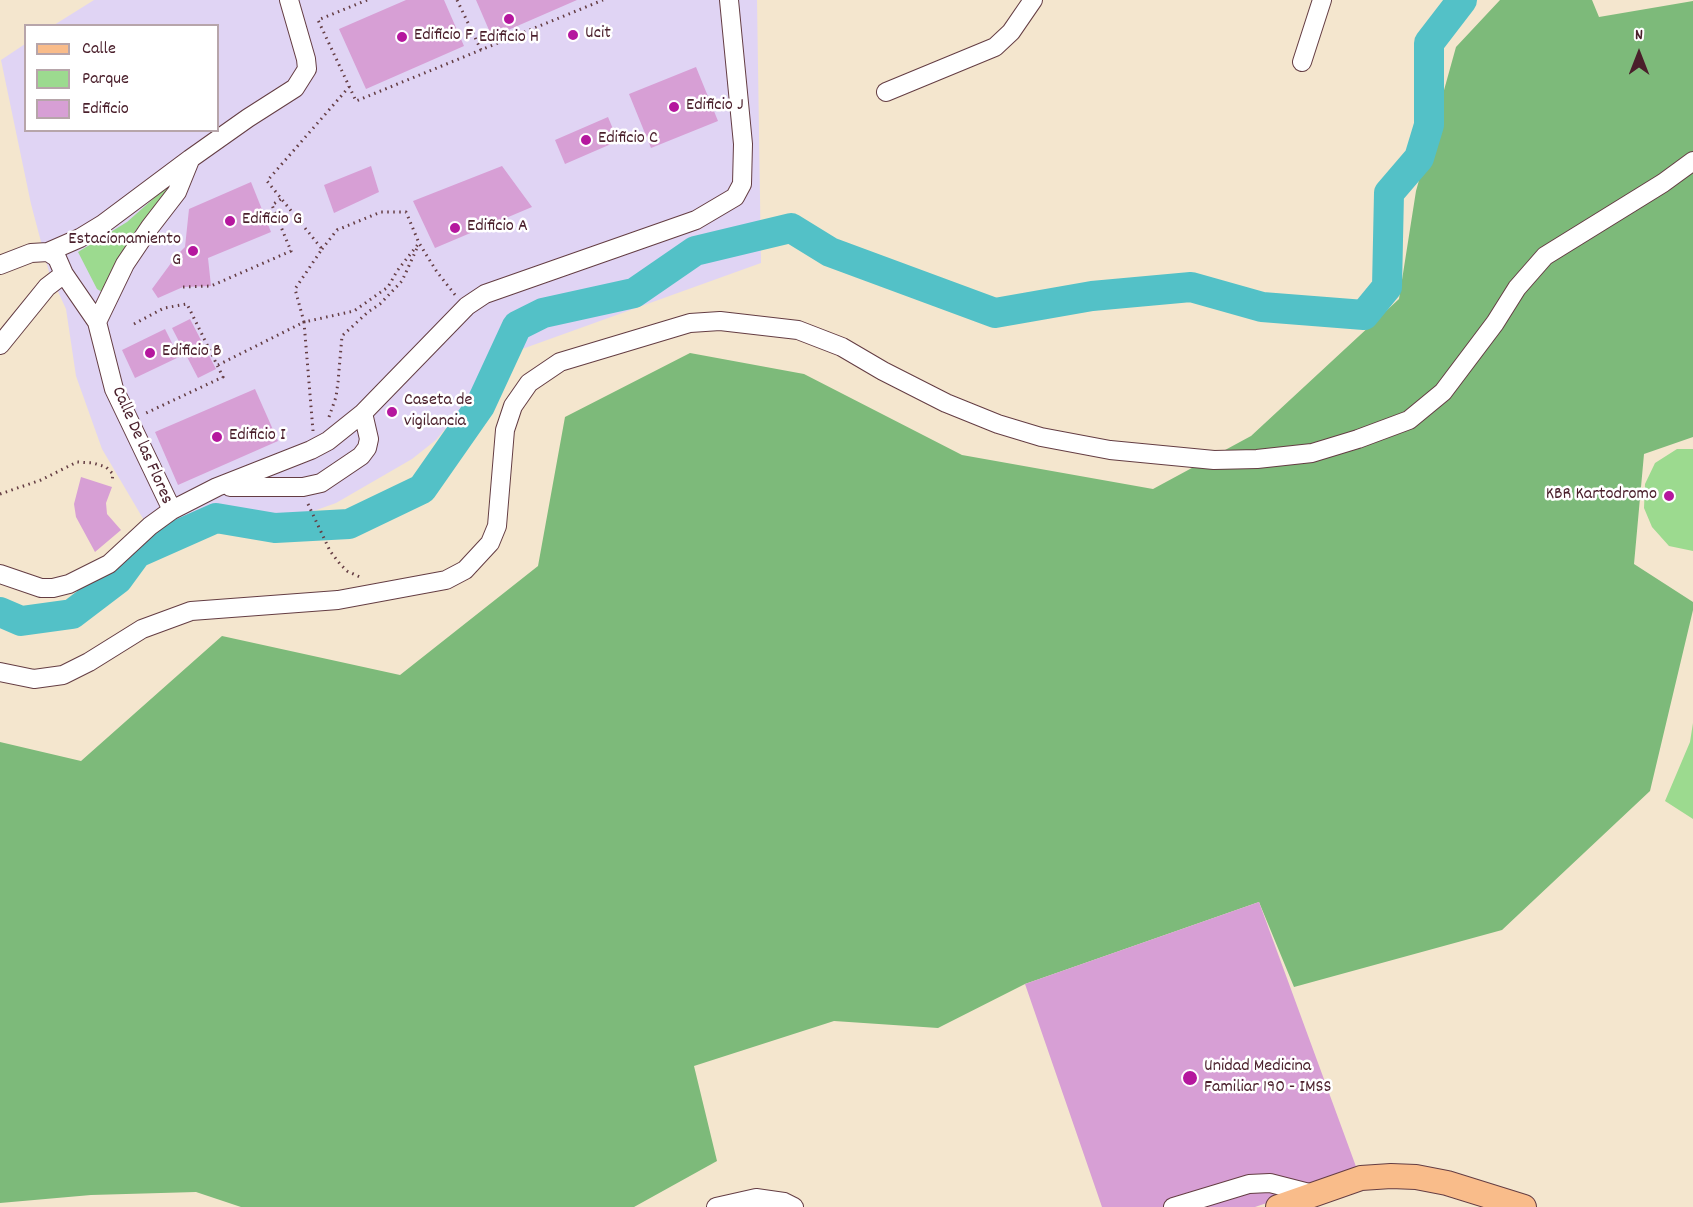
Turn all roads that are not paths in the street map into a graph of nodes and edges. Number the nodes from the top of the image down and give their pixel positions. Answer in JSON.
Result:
{"nodes":[{"id":1,"x":289,"y":0,"type":"edge"},
{"id":2,"x":729,"y":0,"type":"edge"},
{"id":3,"x":1033,"y":0,"type":"edge"},
{"id":4,"x":1322,"y":0,"type":"edge"},
{"id":5,"x":1302,"y":62,"type":"dead end"},
{"id":6,"x":886,"y":92,"type":"dead end"},
{"id":7,"x":190,"y":159,"type":"junction"},
{"id":8,"x":1693,"y":161,"type":"edge"},
{"id":9,"x":48,"y":252,"type":"junction"},
{"id":10,"x":0,"y":265,"type":"edge"},
{"id":11,"x":64,"y":274,"type":"junction"},
{"id":12,"x":97,"y":322,"type":"junction"},
{"id":13,"x":0,"y":345,"type":"edge"},
{"id":14,"x":363,"y":413,"type":"junction"},
{"id":15,"x":217,"y":488,"type":"junction"},
{"id":16,"x":172,"y":510,"type":"junction"},
{"id":17,"x":0,"y":574,"type":"edge"},
{"id":18,"x":0,"y":672,"type":"edge"},
{"id":19,"x":1313,"y":1194,"type":"junction"},
{"id":20,"x":716,"y":1207,"type":"edge"},
{"id":21,"x":794,"y":1207,"type":"edge"},
{"id":22,"x":1173,"y":1207,"type":"edge"},
{"id":23,"x":1278,"y":1207,"type":"edge"},
{"id":24,"x":1524,"y":1207,"type":"edge"}],
"edges":[{"from":1,"to":7,"type":"street"},
{"from":2,"to":14,"type":"street"},
{"from":3,"to":6,"type":"street"},
{"from":4,"to":5,"type":"street"},
{"from":7,"to":9,"type":"street"},
{"from":7,"to":12,"type":"street"},
{"from":8,"to":18,"type":"street"},
{"from":9,"to":10,"type":"street"},
{"from":9,"to":11,"type":"street","name":"Calle De las Flores"},
{"from":11,"to":12,"type":"street","name":"Calle De las Flores"},
{"from":11,"to":13,"type":"street"},
{"from":12,"to":16,"type":"street","name":"Calle De las Flores"},
{"from":14,"to":15,"type":"street"},
{"from":14,"to":15,"type":"street"},
{"from":15,"to":16,"type":"street"},
{"from":16,"to":17,"type":"street","name":"Calle De las Flores"},
{"from":19,"to":22,"type":"street"},
{"from":19,"to":23,"type":"main road"},
{"from":19,"to":24,"type":"main road"},
{"from":20,"to":21,"type":"street"}]}
